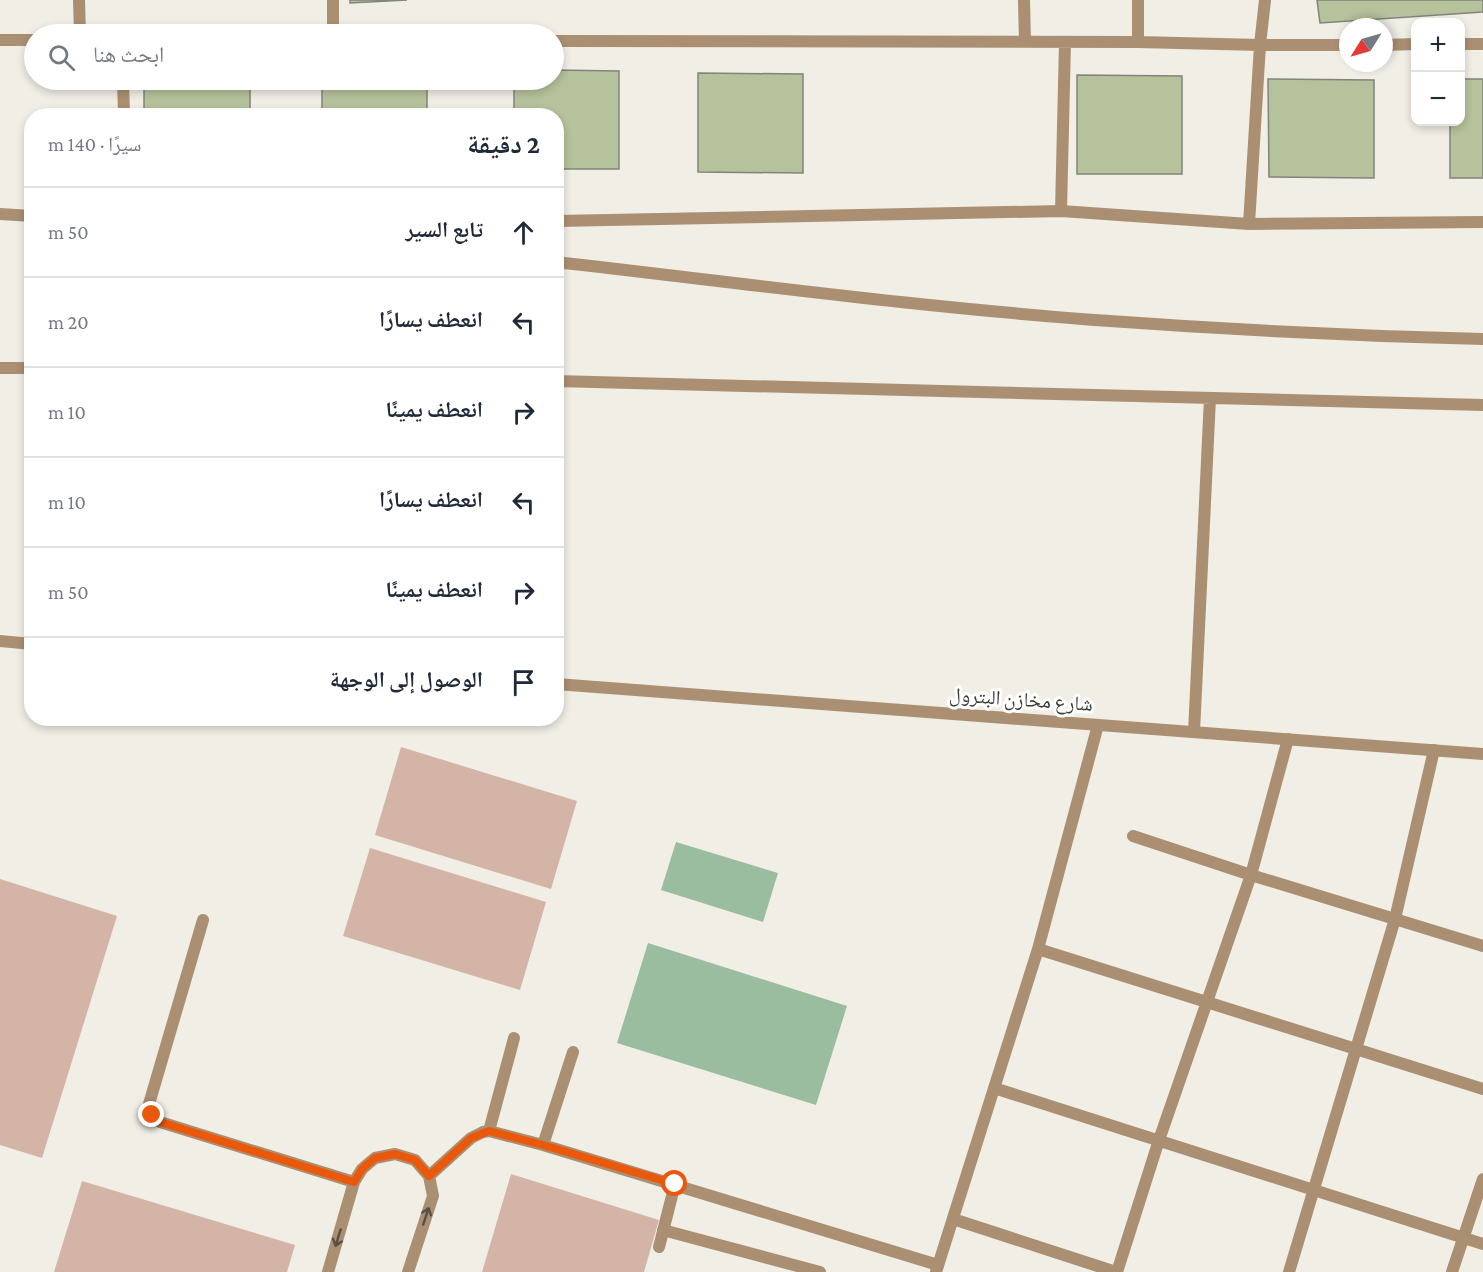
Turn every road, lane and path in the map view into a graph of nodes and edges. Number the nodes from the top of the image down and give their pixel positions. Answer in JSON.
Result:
{"nodes":[{"id":1,"x":79,"y":0,"type":"edge"},
{"id":2,"x":333,"y":0,"type":"edge"},
{"id":3,"x":1024,"y":0,"type":"edge"},
{"id":4,"x":1138,"y":0,"type":"edge"},
{"id":5,"x":1265,"y":0,"type":"edge"},
{"id":6,"x":80,"y":24,"type":"edge"},
{"id":7,"x":333,"y":24,"type":"edge"},
{"id":8,"x":0,"y":40,"type":"edge"},
{"id":9,"x":24,"y":40,"type":"edge"},
{"id":10,"x":564,"y":41,"type":"edge"},
{"id":11,"x":1024,"y":42,"type":"junction"},
{"id":12,"x":1065,"y":42,"type":"junction"},
{"id":13,"x":1138,"y":42,"type":"junction"},
{"id":14,"x":1411,"y":44,"type":"edge"},
{"id":15,"x":1465,"y":44,"type":"edge"},
{"id":16,"x":1483,"y":44,"type":"edge"},
{"id":17,"x":1260,"y":45,"type":"junction"},
{"id":18,"x":1339,"y":45,"type":"edge"},
{"id":19,"x":1393,"y":45,"type":"edge"},
{"id":20,"x":123,"y":90,"type":"edge"},
{"id":21,"x":124,"y":108,"type":"edge"},
{"id":22,"x":1061,"y":211,"type":"junction"},
{"id":23,"x":0,"y":214,"type":"edge"},
{"id":24,"x":24,"y":216,"type":"edge"},
{"id":25,"x":564,"y":221,"type":"edge"},
{"id":26,"x":1483,"y":222,"type":"edge"},
{"id":27,"x":1249,"y":224,"type":"junction"},
{"id":28,"x":564,"y":263,"type":"edge"},
{"id":29,"x":1483,"y":339,"type":"edge"},
{"id":30,"x":0,"y":368,"type":"edge"},
{"id":31,"x":24,"y":368,"type":"edge"},
{"id":32,"x":564,"y":381,"type":"edge"},
{"id":33,"x":1210,"y":398,"type":"junction"},
{"id":34,"x":1483,"y":405,"type":"edge"},
{"id":35,"x":0,"y":641,"type":"edge"},
{"id":36,"x":24,"y":643,"type":"edge"},
{"id":37,"x":564,"y":685,"type":"edge"},
{"id":38,"x":1098,"y":725,"type":"junction"},
{"id":39,"x":1194,"y":732,"type":"junction"},
{"id":40,"x":1288,"y":739,"type":"junction"},
{"id":41,"x":1434,"y":750,"type":"junction"},
{"id":42,"x":1483,"y":754,"type":"edge"},
{"id":43,"x":1133,"y":836,"type":"dead end"},
{"id":44,"x":1251,"y":875,"type":"junction"},
{"id":45,"x":203,"y":920,"type":"dead end"},
{"id":46,"x":1395,"y":920,"type":"junction"},
{"id":47,"x":1483,"y":946,"type":"edge"},
{"id":48,"x":1038,"y":949,"type":"junction"},
{"id":49,"x":1207,"y":1002,"type":"junction"},
{"id":50,"x":514,"y":1038,"type":"dead end"},
{"id":51,"x":1355,"y":1049,"type":"junction"},
{"id":52,"x":573,"y":1052,"type":"dead end"},
{"id":53,"x":994,"y":1088,"type":"junction"},
{"id":54,"x":1483,"y":1089,"type":"edge"},
{"id":55,"x":489,"y":1131,"type":"junction"},
{"id":56,"x":1159,"y":1140,"type":"junction"},
{"id":57,"x":543,"y":1145,"type":"junction"},
{"id":58,"x":429,"y":1176,"type":"junction"},
{"id":59,"x":1483,"y":1179,"type":"edge"},
{"id":60,"x":354,"y":1182,"type":"junction"},
{"id":61,"x":675,"y":1184,"type":"junction"},
{"id":62,"x":1314,"y":1190,"type":"junction"},
{"id":63,"x":953,"y":1219,"type":"junction"},
{"id":64,"x":663,"y":1230,"type":"junction"},
{"id":65,"x":1463,"y":1238,"type":"junction"},
{"id":66,"x":1483,"y":1244,"type":"edge"},
{"id":67,"x":659,"y":1247,"type":"dead end"},
{"id":68,"x":937,"y":1269,"type":"edge"},
{"id":69,"x":328,"y":1272,"type":"edge"},
{"id":70,"x":408,"y":1272,"type":"edge"},
{"id":71,"x":820,"y":1272,"type":"edge"},
{"id":72,"x":1117,"y":1272,"type":"edge"},
{"id":73,"x":1289,"y":1272,"type":"edge"},
{"id":74,"x":1452,"y":1272,"type":"edge"}],
"edges":[{"from":1,"to":6,"type":"street"},
{"from":2,"to":7,"type":"street"},
{"from":3,"to":11,"type":"street"},
{"from":4,"to":13,"type":"street"},
{"from":5,"to":17,"type":"street"},
{"from":8,"to":9,"type":"street"},
{"from":10,"to":11,"type":"street"},
{"from":11,"to":12,"type":"street"},
{"from":12,"to":13,"type":"street"},
{"from":12,"to":22,"type":"street"},
{"from":13,"to":17,"type":"street"},
{"from":14,"to":19,"type":"street"},
{"from":15,"to":16,"type":"street"},
{"from":17,"to":18,"type":"street"},
{"from":17,"to":27,"type":"street"},
{"from":20,"to":21,"type":"street"},
{"from":22,"to":25,"type":"street"},
{"from":22,"to":27,"type":"street"},
{"from":23,"to":24,"type":"street"},
{"from":26,"to":27,"type":"street"},
{"from":28,"to":29,"type":"street"},
{"from":30,"to":31,"type":"street"},
{"from":32,"to":33,"type":"street"},
{"from":33,"to":34,"type":"street"},
{"from":33,"to":39,"type":"street"},
{"from":35,"to":36,"type":"street"},
{"from":37,"to":38,"type":"street","name":"شارع مخازن البترول"},
{"from":38,"to":39,"type":"street","name":"شارع مخازن البترول"},
{"from":38,"to":48,"type":"street"},
{"from":39,"to":40,"type":"street","name":"شارع مخازن البترول"},
{"from":40,"to":41,"type":"street","name":"شارع مخازن البترول"},
{"from":40,"to":44,"type":"street"},
{"from":41,"to":42,"type":"street","name":"شارع مخازن البترول"},
{"from":41,"to":46,"type":"street"},
{"from":43,"to":44,"type":"street"},
{"from":44,"to":46,"type":"street"},
{"from":44,"to":49,"type":"street"},
{"from":45,"to":60,"type":"street"},
{"from":46,"to":47,"type":"street"},
{"from":46,"to":51,"type":"street"},
{"from":48,"to":49,"type":"street"},
{"from":48,"to":53,"type":"street"},
{"from":49,"to":51,"type":"street"},
{"from":49,"to":56,"type":"street"},
{"from":50,"to":55,"type":"street"},
{"from":51,"to":54,"type":"street"},
{"from":51,"to":62,"type":"street"},
{"from":52,"to":57,"type":"street"},
{"from":53,"to":56,"type":"street"},
{"from":53,"to":63,"type":"street"},
{"from":55,"to":57,"type":"street"},
{"from":55,"to":58,"type":"street"},
{"from":56,"to":62,"type":"street"},
{"from":56,"to":72,"type":"street"},
{"from":57,"to":61,"type":"street"},
{"from":58,"to":60,"type":"street"},
{"from":70,"to":58,"type":"street","one_way":true},
{"from":59,"to":65,"type":"street"},
{"from":60,"to":69,"type":"street","one_way":true},
{"from":61,"to":64,"type":"street"},
{"from":61,"to":68,"type":"street"},
{"from":62,"to":65,"type":"street"},
{"from":62,"to":73,"type":"street"},
{"from":63,"to":68,"type":"street"},
{"from":63,"to":72,"type":"street"},
{"from":64,"to":67,"type":"street"},
{"from":64,"to":71,"type":"street"},
{"from":65,"to":66,"type":"street"},
{"from":65,"to":74,"type":"street"}]}
